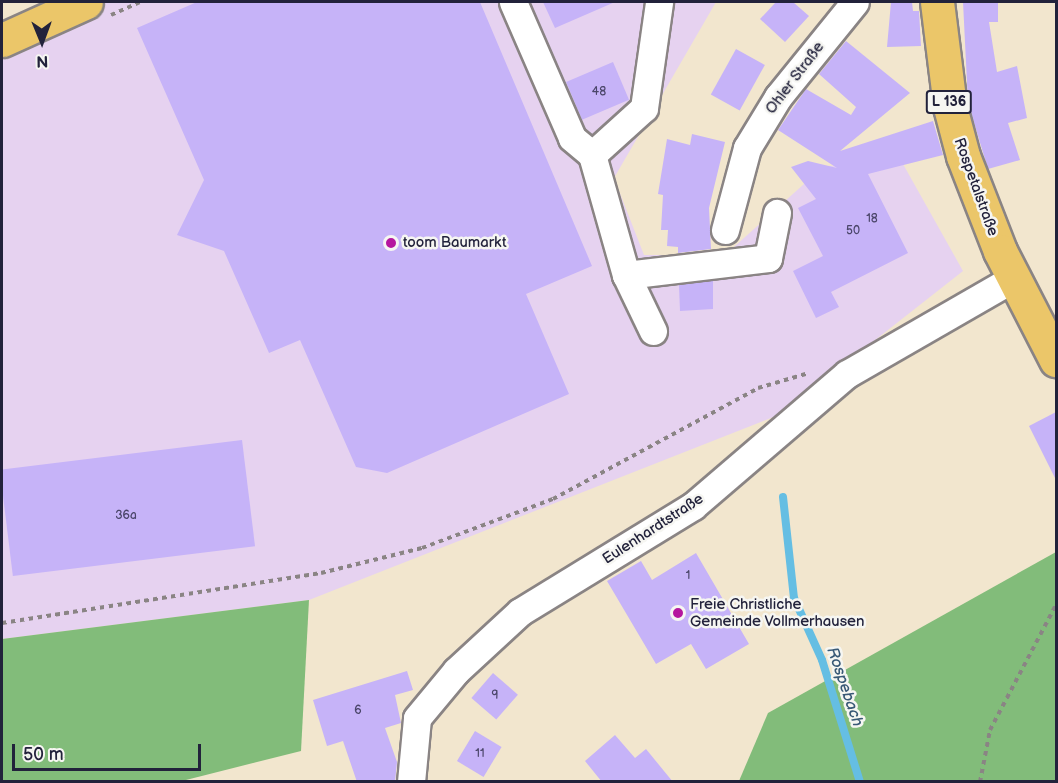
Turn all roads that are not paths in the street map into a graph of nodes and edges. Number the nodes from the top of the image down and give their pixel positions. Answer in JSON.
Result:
{"nodes":[{"id":1,"x":86,"y":2,"type":"edge"},
{"id":2,"x":513,"y":2,"type":"edge"},
{"id":3,"x":659,"y":2,"type":"edge"},
{"id":4,"x":855,"y":2,"type":"edge"},
{"id":5,"x":937,"y":2,"type":"edge"},
{"id":6,"x":2,"y":40,"type":"edge"},
{"id":7,"x":592,"y":155,"type":"junction"},
{"id":8,"x":777,"y":213,"type":"dead end"},
{"id":9,"x":725,"y":230,"type":"dead end"},
{"id":10,"x":626,"y":275,"type":"junction"},
{"id":11,"x":1014,"y":278,"type":"junction"},
{"id":12,"x":653,"y":331,"type":"dead end"},
{"id":13,"x":1056,"y":360,"type":"edge"},
{"id":14,"x":411,"y":782,"type":"edge"}],
"edges":[{"from":1,"to":6,"type":"main road"},
{"from":2,"to":7,"type":"street"},
{"from":3,"to":7,"type":"street"},
{"from":4,"to":9,"type":"street","name":"Ohler Straße"},
{"from":5,"to":11,"type":"main road","name":"Rospetalstraße","number":"L 136"},
{"from":7,"to":10,"type":"street"},
{"from":8,"to":10,"type":"street"},
{"from":10,"to":12,"type":"street"},
{"from":11,"to":13,"type":"main road","name":"Rospetalstraße","number":"L 136"},
{"from":11,"to":14,"type":"street","name":"Eulenhardtstraße"}]}
